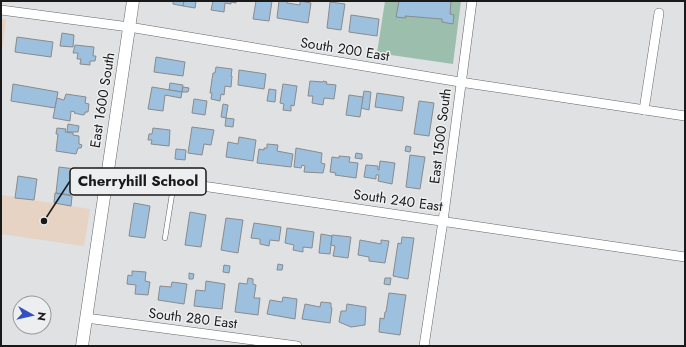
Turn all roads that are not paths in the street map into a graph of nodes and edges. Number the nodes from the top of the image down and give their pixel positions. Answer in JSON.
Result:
{"nodes":[{"id":1,"x":132,"y":1,"type":"edge"},
{"id":2,"x":472,"y":1,"type":"edge"},
{"id":3,"x":1,"y":10,"type":"edge"},
{"id":4,"x":659,"y":13,"type":"dead end"},
{"id":5,"x":129,"y":27,"type":"junction"},
{"id":6,"x":460,"y":82,"type":"junction"},
{"id":7,"x":644,"y":110,"type":"junction"},
{"id":8,"x":685,"y":116,"type":"edge"},
{"id":9,"x":107,"y":172,"type":"junction"},
{"id":10,"x":174,"y":182,"type":"junction"},
{"id":11,"x":443,"y":221,"type":"junction"},
{"id":12,"x":165,"y":238,"type":"dead end"},
{"id":13,"x":685,"y":257,"type":"edge"},
{"id":14,"x":86,"y":318,"type":"junction"},
{"id":15,"x":82,"y":346,"type":"edge"},
{"id":16,"x":297,"y":346,"type":"edge"},
{"id":17,"x":424,"y":346,"type":"edge"}],
"edges":[{"from":1,"to":5,"type":"street","name":"East 1600 South"},
{"from":2,"to":6,"type":"street","name":"East 1500 South"},
{"from":3,"to":5,"type":"street","name":"South 200 East"},
{"from":4,"to":7,"type":"street"},
{"from":5,"to":6,"type":"street","name":"South 200 East"},
{"from":5,"to":9,"type":"street","name":"East 1600 South"},
{"from":6,"to":7,"type":"street","name":"South 200 East"},
{"from":6,"to":11,"type":"street","name":"East 1500 South"},
{"from":7,"to":8,"type":"street","name":"South 200 East"},
{"from":9,"to":10,"type":"street","name":"South 240 East"},
{"from":9,"to":14,"type":"street","name":"East 1600 South"},
{"from":10,"to":11,"type":"street","name":"South 240 East"},
{"from":10,"to":12,"type":"lane"},
{"from":11,"to":13,"type":"street","name":"South 240 East"},
{"from":11,"to":17,"type":"street","name":"East 1500 South"},
{"from":14,"to":15,"type":"street","name":"East 1600 South"},
{"from":14,"to":16,"type":"street","name":"South 280 East"}]}
